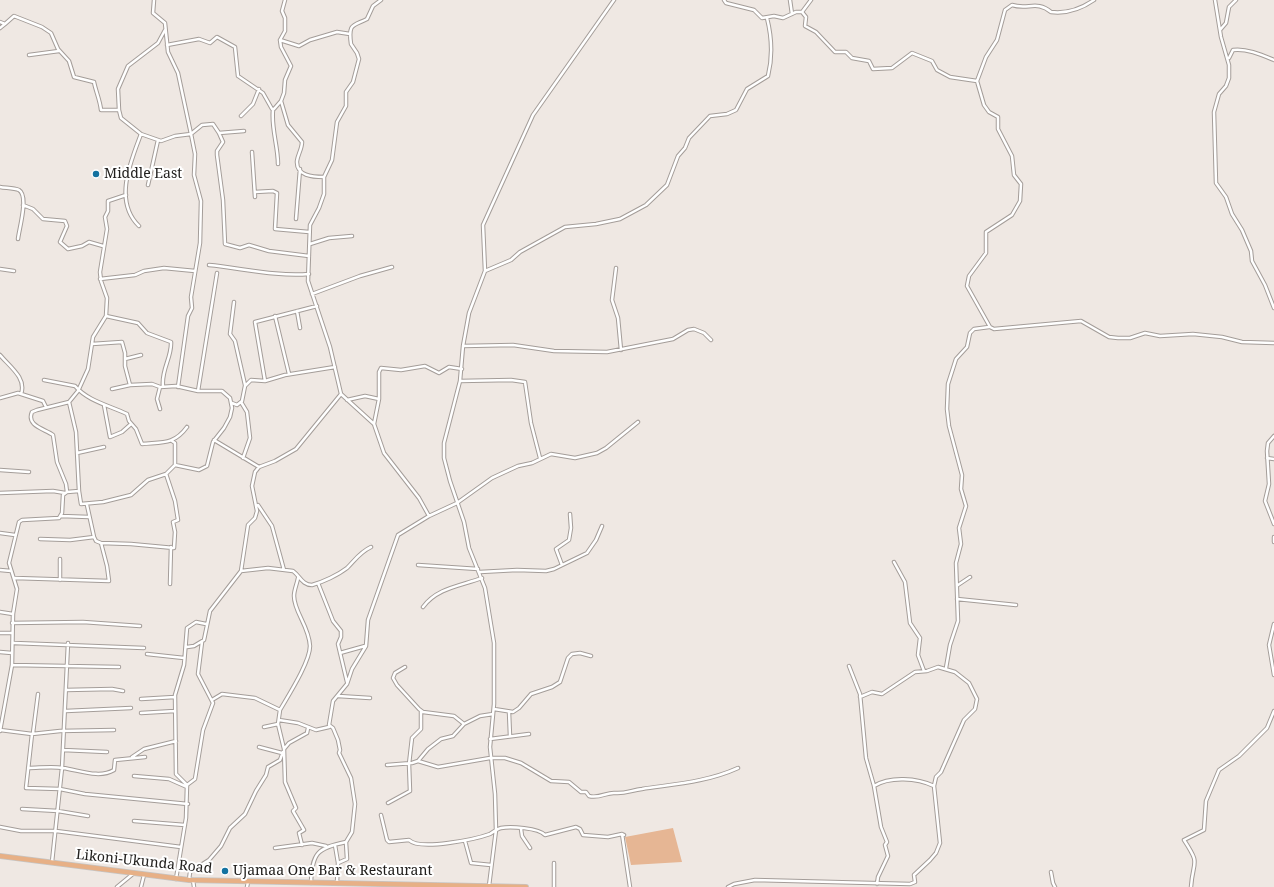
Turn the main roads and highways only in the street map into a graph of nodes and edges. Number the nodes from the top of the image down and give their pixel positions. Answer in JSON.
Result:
{"nodes":[{"id":1,"x":0,"y":856,"type":"edge"},
{"id":2,"x":245,"y":885,"type":"edge"},
{"id":3,"x":280,"y":885,"type":"edge"},
{"id":4,"x":488,"y":886,"type":"edge"},
{"id":5,"x":502,"y":887,"type":"edge"},
{"id":6,"x":526,"y":887,"type":"edge"}],
"edges":[{"from":1,"to":2,"type":"highway","name":"Likoni-Ukunda Road"},
{"from":2,"to":3,"type":"highway","name":"Likoni-Ukunda Road"},
{"from":3,"to":4,"type":"highway","name":"Likoni-Ukunda Road"},
{"from":4,"to":5,"type":"highway","name":"Likoni-Ukunda Road"},
{"from":5,"to":6,"type":"highway","name":"Likoni-Ukunda Road"}]}
